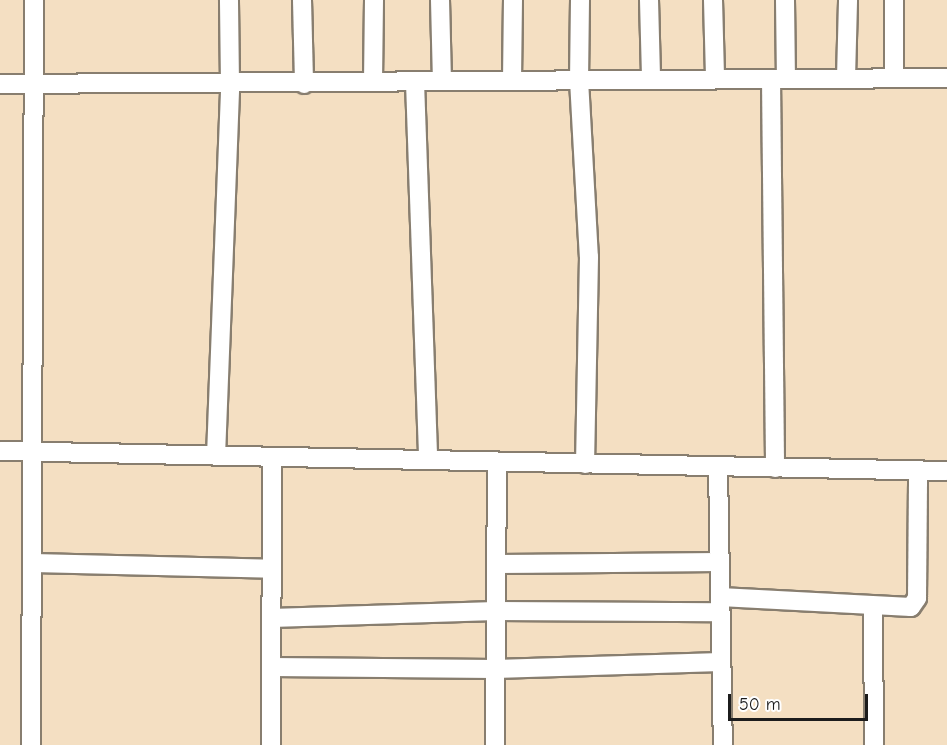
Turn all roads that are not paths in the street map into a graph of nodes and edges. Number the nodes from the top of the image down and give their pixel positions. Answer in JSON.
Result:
{"nodes":[{"id":1,"x":34,"y":0,"type":"edge"},
{"id":2,"x":229,"y":0,"type":"edge"},
{"id":3,"x":302,"y":0,"type":"edge"},
{"id":4,"x":374,"y":0,"type":"edge"},
{"id":5,"x":440,"y":0,"type":"edge"},
{"id":6,"x":513,"y":0,"type":"edge"},
{"id":7,"x":580,"y":0,"type":"edge"},
{"id":8,"x":650,"y":0,"type":"edge"},
{"id":9,"x":713,"y":0,"type":"edge"},
{"id":10,"x":785,"y":0,"type":"edge"},
{"id":11,"x":848,"y":0,"type":"edge"},
{"id":12,"x":894,"y":0,"type":"edge"},
{"id":13,"x":846,"y":78,"type":"junction"},
{"id":14,"x":894,"y":78,"type":"junction"},
{"id":15,"x":947,"y":78,"type":"edge"},
{"id":16,"x":715,"y":79,"type":"junction"},
{"id":17,"x":778,"y":79,"type":"junction"},
{"id":18,"x":579,"y":80,"type":"junction"},
{"id":19,"x":651,"y":80,"type":"junction"},
{"id":20,"x":442,"y":81,"type":"junction"},
{"id":21,"x":512,"y":81,"type":"junction"},
{"id":22,"x":373,"y":82,"type":"junction"},
{"id":23,"x":415,"y":82,"type":"junction"},
{"id":24,"x":32,"y":83,"type":"junction"},
{"id":25,"x":0,"y":84,"type":"edge"},
{"id":26,"x":230,"y":84,"type":"junction"},
{"id":27,"x":303,"y":84,"type":"junction"},
{"id":28,"x":0,"y":451,"type":"edge"},
{"id":29,"x":34,"y":452,"type":"junction"},
{"id":30,"x":216,"y":456,"type":"junction"},
{"id":31,"x":272,"y":457,"type":"junction"},
{"id":32,"x":428,"y":460,"type":"junction"},
{"id":33,"x":497,"y":462,"type":"junction"},
{"id":34,"x":585,"y":464,"type":"junction"},
{"id":35,"x":718,"y":466,"type":"junction"},
{"id":36,"x":776,"y":468,"type":"junction"},
{"id":37,"x":918,"y":471,"type":"junction"},
{"id":38,"x":947,"y":471,"type":"edge"},
{"id":39,"x":33,"y":562,"type":"junction"},
{"id":40,"x":719,"y":562,"type":"junction"},
{"id":41,"x":496,"y":564,"type":"junction"},
{"id":42,"x":272,"y":569,"type":"junction"},
{"id":43,"x":720,"y":604,"type":"junction"},
{"id":44,"x":873,"y":608,"type":"junction"},
{"id":45,"x":496,"y":611,"type":"junction"},
{"id":46,"x":271,"y":618,"type":"junction"},
{"id":47,"x":721,"y":662,"type":"junction"},
{"id":48,"x":271,"y":668,"type":"junction"},
{"id":49,"x":495,"y":669,"type":"junction"},
{"id":50,"x":32,"y":745,"type":"edge"},
{"id":51,"x":271,"y":745,"type":"edge"},
{"id":52,"x":495,"y":745,"type":"edge"},
{"id":53,"x":723,"y":745,"type":"edge"},
{"id":54,"x":874,"y":745,"type":"edge"}],
"edges":[{"from":1,"to":24,"type":"street"},
{"from":2,"to":26,"type":"street"},
{"from":3,"to":27,"type":"street"},
{"from":4,"to":22,"type":"street"},
{"from":5,"to":20,"type":"street"},
{"from":6,"to":21,"type":"street"},
{"from":7,"to":18,"type":"street"},
{"from":8,"to":19,"type":"street"},
{"from":9,"to":16,"type":"street"},
{"from":10,"to":17,"type":"street"},
{"from":11,"to":13,"type":"street"},
{"from":12,"to":14,"type":"street"},
{"from":13,"to":14,"type":"street"},
{"from":13,"to":17,"type":"street"},
{"from":14,"to":15,"type":"street"},
{"from":16,"to":17,"type":"street"},
{"from":16,"to":19,"type":"street"},
{"from":17,"to":36,"type":"street"},
{"from":18,"to":19,"type":"street"},
{"from":18,"to":21,"type":"street"},
{"from":18,"to":34,"type":"street"},
{"from":20,"to":21,"type":"street"},
{"from":20,"to":23,"type":"street"},
{"from":22,"to":23,"type":"street"},
{"from":22,"to":27,"type":"street"},
{"from":23,"to":32,"type":"street"},
{"from":24,"to":25,"type":"street"},
{"from":24,"to":26,"type":"street"},
{"from":24,"to":29,"type":"street"},
{"from":26,"to":27,"type":"street"},
{"from":26,"to":30,"type":"street"},
{"from":28,"to":29,"type":"street"},
{"from":29,"to":30,"type":"street"},
{"from":29,"to":39,"type":"street"},
{"from":30,"to":31,"type":"street"},
{"from":31,"to":32,"type":"street"},
{"from":31,"to":42,"type":"street"},
{"from":32,"to":33,"type":"street"},
{"from":33,"to":34,"type":"street"},
{"from":33,"to":41,"type":"street"},
{"from":34,"to":35,"type":"street"},
{"from":35,"to":36,"type":"street"},
{"from":35,"to":40,"type":"street"},
{"from":36,"to":37,"type":"street"},
{"from":37,"to":38,"type":"street"},
{"from":37,"to":44,"type":"street"},
{"from":39,"to":42,"type":"street"},
{"from":39,"to":50,"type":"street"},
{"from":40,"to":41,"type":"street"},
{"from":40,"to":43,"type":"street"},
{"from":41,"to":45,"type":"street"},
{"from":42,"to":46,"type":"street"},
{"from":43,"to":44,"type":"street"},
{"from":43,"to":45,"type":"street"},
{"from":43,"to":47,"type":"street"},
{"from":44,"to":54,"type":"street"},
{"from":45,"to":46,"type":"street"},
{"from":45,"to":49,"type":"street"},
{"from":46,"to":48,"type":"street"},
{"from":47,"to":49,"type":"street"},
{"from":47,"to":53,"type":"street"},
{"from":48,"to":49,"type":"street"},
{"from":48,"to":51,"type":"street"},
{"from":49,"to":52,"type":"street"}]}
